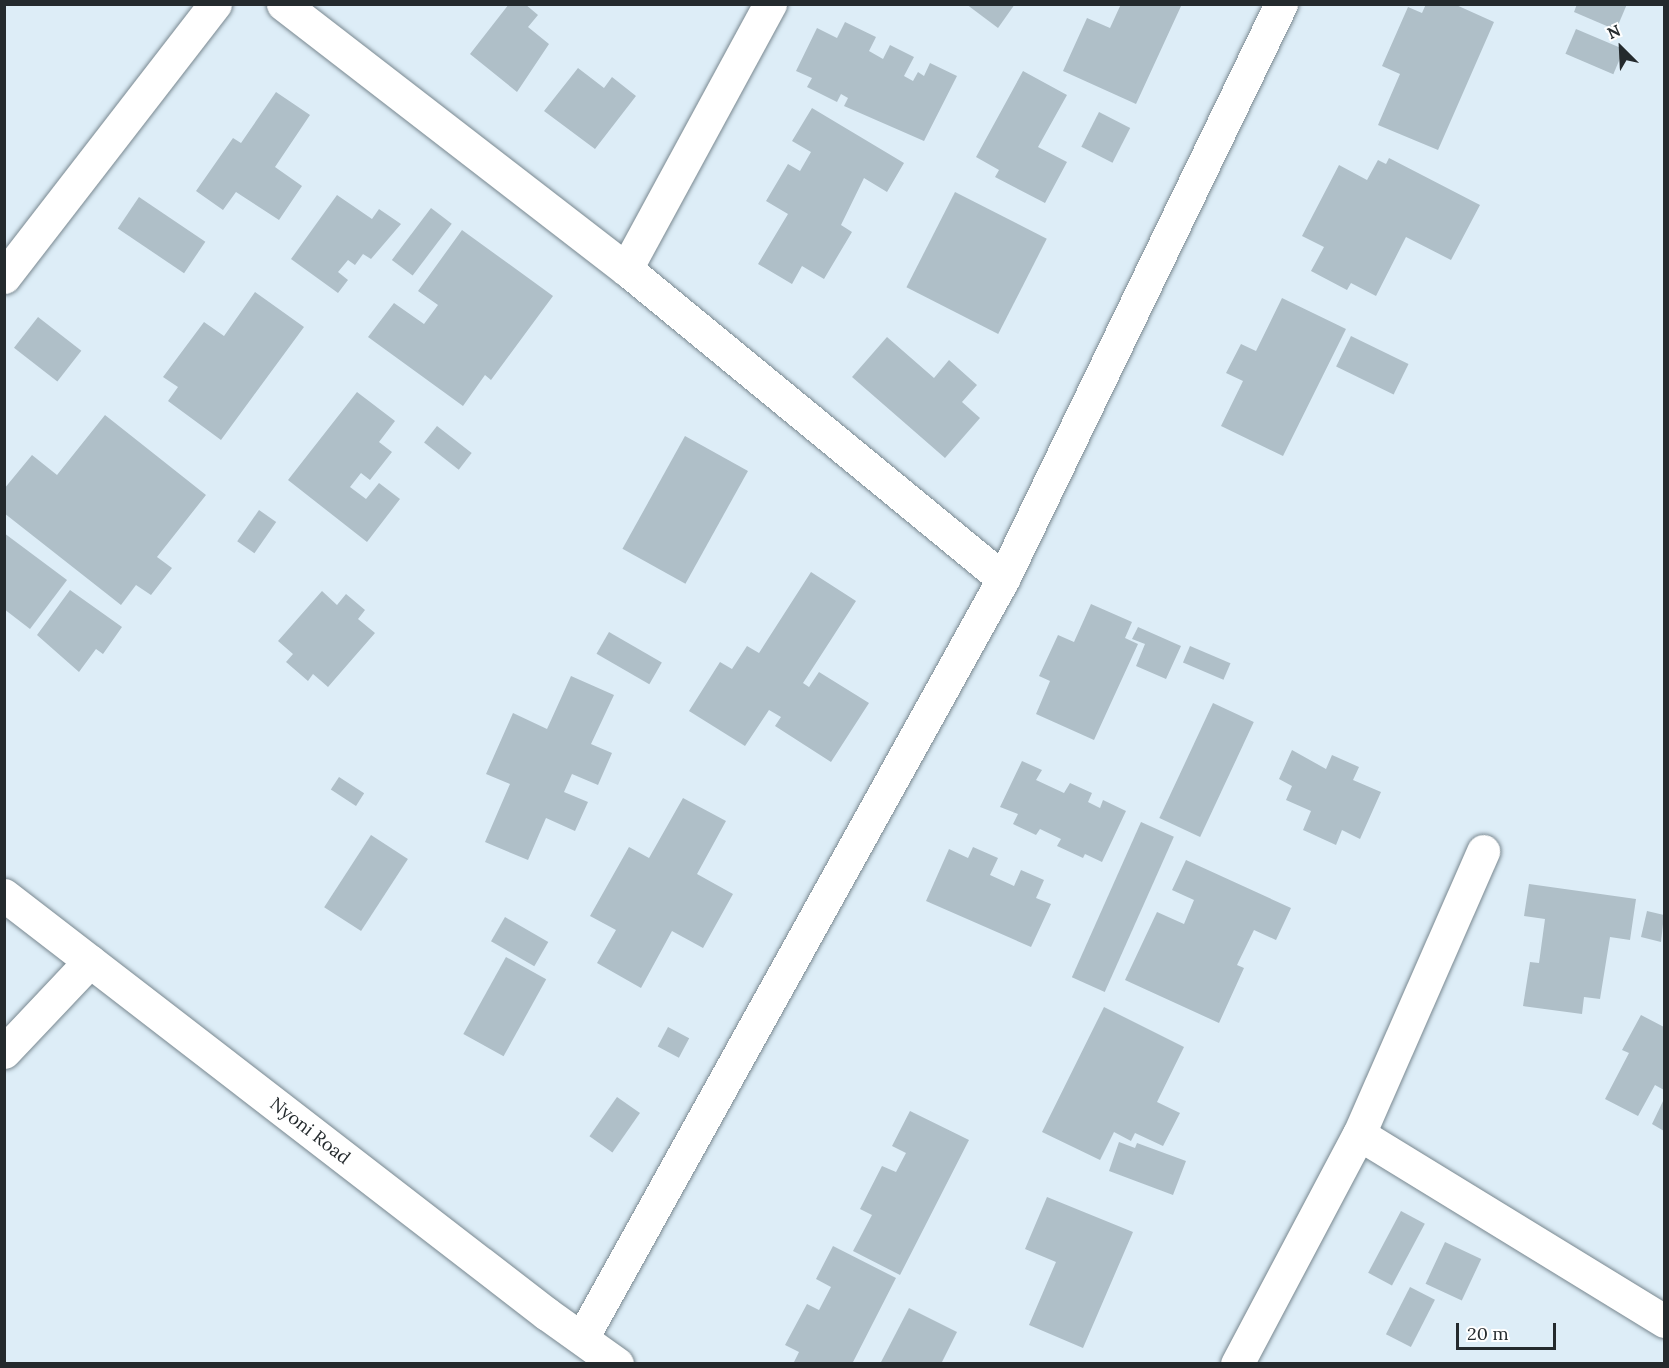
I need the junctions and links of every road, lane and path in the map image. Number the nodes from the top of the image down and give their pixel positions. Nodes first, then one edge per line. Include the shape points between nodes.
1 (215, 4) edge
2 (283, 4) edge
3 (770, 4) edge
4 (1281, 4) edge
5 (626, 269) junction
6 (4, 276) edge
7 (1003, 579) junction
8 (1483, 850) dead end
9 (4, 895) edge
10 (90, 961) junction
11 (4, 1052) edge
12 (1359, 1134) junction
13 (1665, 1321) edge
14 (582, 1338) junction
15 (617, 1364) edge
16 (1237, 1364) edge

1 - 6 street
2 - 5 street
3 - 5 street
4 - 7 street
5 - 7 street
7 - 14 street
8 - 12 street
9 - 10 street, Nyoni Road
10 - 11 street
10 - 14 street, Nyoni Road
12 - 13 street
12 - 16 street
14 - 15 street, Nyoni Road

